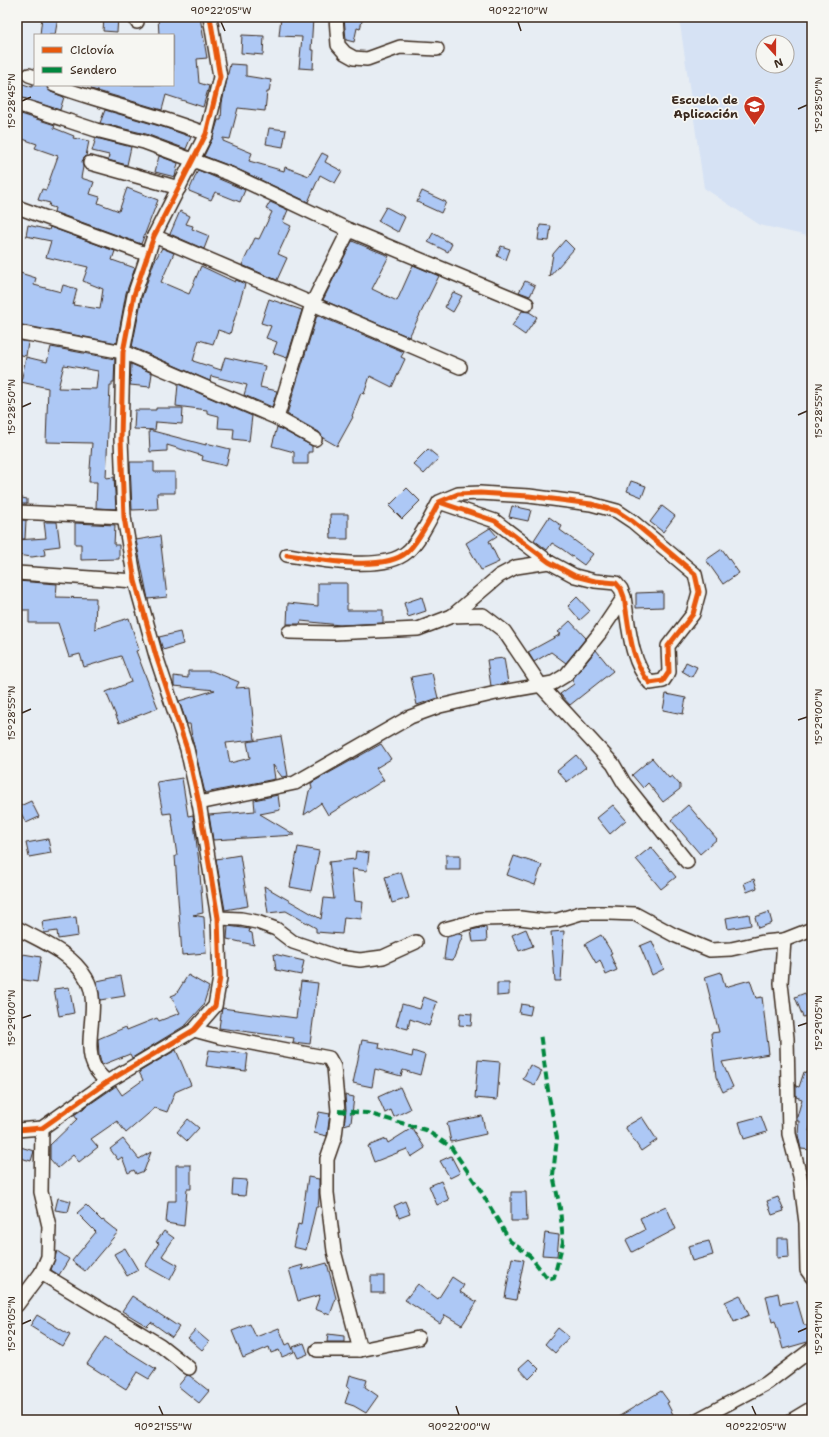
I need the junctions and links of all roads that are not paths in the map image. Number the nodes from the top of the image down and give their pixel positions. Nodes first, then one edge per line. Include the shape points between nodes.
1 (210, 17) edge
2 (336, 17) edge
3 (437, 49) dead end
4 (57, 86) edge
5 (17, 104) edge
6 (206, 134) junction
7 (193, 160) junction
8 (90, 163) dead end
9 (179, 188) junction
10 (17, 207) edge
11 (349, 230) junction
12 (154, 236) junction
13 (146, 254) junction
14 (312, 304) junction
15 (527, 304) dead end
16 (17, 332) edge
17 (123, 352) junction
18 (460, 367) dead end
19 (277, 418) junction
20 (315, 439) dead end
21 (438, 502) junction
22 (17, 512) edge
23 (124, 517) junction
24 (287, 555) dead end
25 (549, 562) junction
26 (17, 573) edge
27 (135, 581) junction
28 (624, 597) junction
29 (452, 616) junction
30 (289, 632) dead end
31 (541, 686) junction
32 (199, 803) junction
33 (687, 862) dead end
34 (218, 918) junction
35 (17, 928) edge
36 (445, 929) dead end
37 (812, 929) edge
38 (784, 940) junction
39 (416, 942) dead end
40 (194, 1030) junction
41 (107, 1082) junction
42 (42, 1128) junction
43 (17, 1130) edge
44 (41, 1273) junction
45 (812, 1278) edge
46 (17, 1305) edge
47 (418, 1338) dead end
48 (812, 1349) edge
49 (317, 1350) dead end
50 (360, 1350) junction
51 (189, 1368) dead end
52 (812, 1408) edge
53 (698, 1420) edge
54 (792, 1420) edge

1 - 6 street via 220,77
2 - 3 street via 338,45 354,58 367,59 400,47
4 - 6 street
5 - 7 street via 96,130 144,142
6 - 7 street
7 - 9 street
7 - 11 street via 230,174
8 - 9 street
9 - 12 street
10 - 13 street
11 - 14 street
11 - 15 street
12 - 13 street
12 - 14 street
13 - 17 street via 134,295
14 - 18 street
14 - 19 street
16 - 17 street
17 - 19 street
17 - 23 street via 121,439
19 - 20 street
21 - 24 street via 429,522 407,552 384,563 334,562
21 - 25 street via 495,521
21 - 28 street via 458,494 529,496 592,504 617,511 632,521 695,574 699,592 693,614 668,646 669,672 663,681 650,683 642,674 634,653
22 - 23 street
23 - 27 street
25 - 28 street via 575,576 616,583
25 - 29 street via 516,567 499,576
26 - 27 street
27 - 32 street via 156,656 187,749
28 - 31 street via 599,634 566,675 553,683
29 - 30 street via 418,629 333,633
29 - 31 street via 483,615 504,631
31 - 32 street via 496,692 410,716 295,783
31 - 33 street via 613,764 624,783
32 - 34 street
34 - 39 street via 258,922 276,929 293,942 338,957 360,960 383,957
34 - 40 street via 220,978 215,1006
35 - 41 street via 72,961 87,978 93,999 93,1065
36 - 38 street via 482,919 520,918 544,921 558,920 580,913 609,913 635,914 674,935 710,950 731,950
37 - 38 street
38 - 45 street via 781,982 787,1038 789,1134 800,1176 806,1223 807,1270
40 - 41 street
40 - 50 street via 329,1058 334,1067 338,1111 335,1136 327,1159 327,1193 334,1251
41 - 42 street
42 - 43 street
42 - 44 street via 41,1192 49,1226 48,1257
44 - 46 street
44 - 51 street via 160,1345
47 - 50 street
48 - 53 street via 767,1383
49 - 50 street
52 - 54 street

